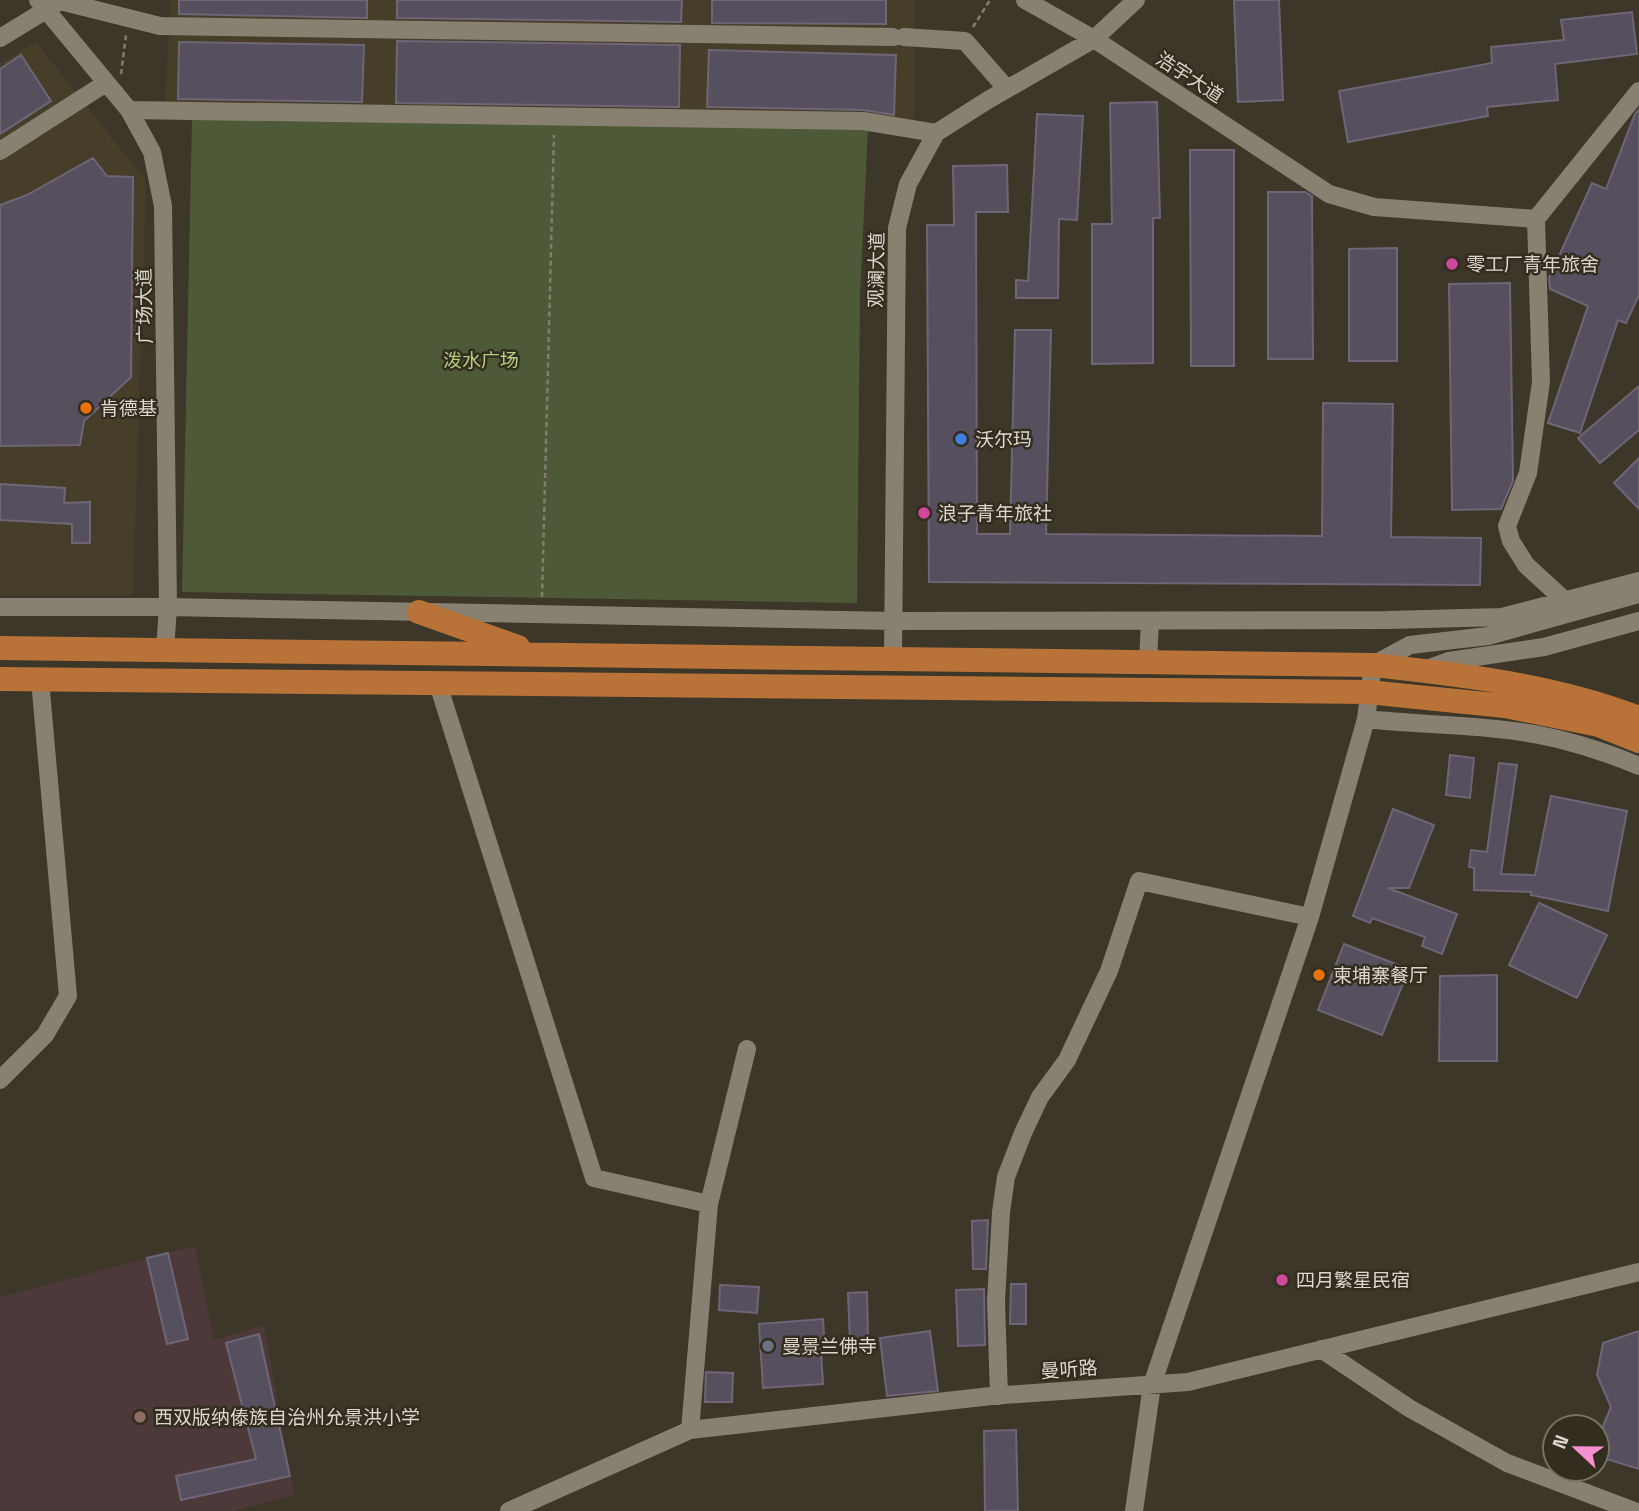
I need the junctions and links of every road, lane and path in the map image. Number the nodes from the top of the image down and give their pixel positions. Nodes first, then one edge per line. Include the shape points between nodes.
1 (990, 0) edge
2 (1025, 0) edge
3 (1136, 0) edge
4 (51, 3) edge
5 (128, 18) junction
6 (0, 38) edge
7 (1094, 39) junction
8 (965, 41) junction
9 (1007, 89) junction
10 (1639, 91) edge
11 (118, 97) junction
12 (554, 115) junction
13 (936, 134) junction
14 (0, 151) edge
15 (1536, 219) junction
16 (1639, 581) edge
17 (1639, 594) edge
18 (1563, 599) junction
19 (0, 607) edge
20 (168, 607) junction
21 (419, 612) junction
22 (542, 614) junction
23 (894, 621) junction
24 (1150, 621) junction
25 (1639, 621) edge
26 (0, 648) edge
27 (166, 650) junction
28 (539, 654) junction
29 (892, 658) junction
30 (1148, 662) junction
31 (1373, 665) junction
32 (1423, 671) junction
33 (0, 679) edge
34 (40, 680) junction
35 (165, 681) junction
36 (438, 684) junction
37 (1368, 692) junction
38 (1639, 718) edge
39 (1366, 719) junction
40 (1639, 741) edge
41 (1639, 766) edge
42 (1310, 917) junction
43 (747, 1049) dead end
44 (0, 1080) edge
45 (709, 1204) junction
46 (1639, 1272) edge
47 (1321, 1349) junction
48 (1152, 1385) junction
49 (999, 1395) junction
50 (690, 1430) junction
51 (509, 1511) edge
52 (1134, 1511) edge
53 (1634, 1511) edge

1 - 8 path
2 - 7 street, 浩宇大道
3 - 7 street, 观澜大道
4 - 5 street
4 - 6 street
4 - 11 street, 广场大道
5 - 8 street via 160,26
5 - 11 path
7 - 9 street, 观澜大道
7 - 15 street, 浩宇大道 via 1329,194 1374,207
8 - 9 street
9 - 13 street, 观澜大道
10 - 15 street
11 - 12 street
11 - 14 street
11 - 20 street, 广场大道 via 152,152 163,206
12 - 13 street via 863,121
12 - 22 path
13 - 23 street, 观澜大道 via 908,184 897,228
15 - 18 street via 1542,382 1528,473 1507,526 1526,565
16 - 18 street
17 - 31 street via 1488,636 1410,645
18 - 24 street via 1502,617
19 - 20 street
20 - 21 street
20 - 27 street, 广场大道
21 - 22 street
21 - 28 highway
22 - 23 street
23 - 24 street
23 - 29 street, 观澜大道
24 - 30 street
25 - 32 street via 1545,647 1450,661
26 - 27 highway
27 - 28 highway
27 - 35 highway
28 - 29 highway
29 - 30 highway
30 - 31 highway
31 - 32 highway
31 - 37 street
32 - 38 highway via 1546,691
33 - 34 highway
34 - 35 highway
34 - 44 street via 68,996 44,1035
35 - 36 highway
36 - 37 highway
36 - 45 street via 594,1178
37 - 39 street
37 - 40 highway via 1505,706 1599,725
39 - 41 street via 1556,738
39 - 42 street
42 - 48 street
42 - 49 street via 1139,881 1109,971 1067,1060 1023,1133 1006,1177 996,1301
43 - 45 street
45 - 50 street
46 - 47 street, 曼听路
47 - 48 street, 曼听路 via 1188,1382
47 - 53 street via 1409,1408 1507,1463
48 - 49 street, 曼听路
48 - 52 street
49 - 50 street, 曼听路
50 - 51 street, 曼听路

